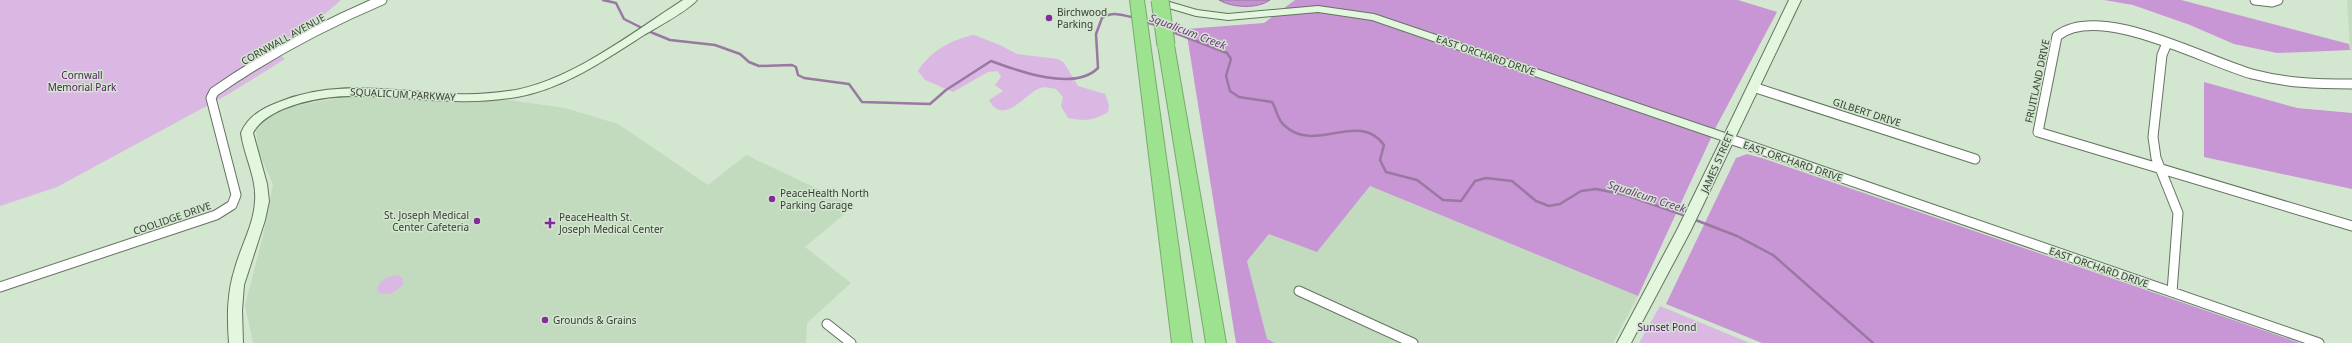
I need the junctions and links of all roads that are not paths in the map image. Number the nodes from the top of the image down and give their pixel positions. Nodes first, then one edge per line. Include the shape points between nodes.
1 (382, 0) edge
2 (692, 0) edge
3 (1136, 0) edge
4 (1795, 0) edge
5 (2254, 0) edge
6 (2278, 0) edge
7 (1163, 2) edge
8 (2167, 44) junction
9 (2352, 84) edge
10 (1753, 86) junction
11 (218, 89) joint
12 (1727, 138) junction
13 (1975, 159) dead end
14 (2162, 171) junction
15 (2352, 226) edge
16 (0, 287) edge
17 (1299, 291) dead end
18 (2172, 292) junction
19 (826, 324) dead end
20 (236, 343) edge
21 (851, 343) edge
22 (1182, 343) edge
23 (1216, 343) edge
24 (1413, 343) edge
25 (1624, 343) edge
26 (2319, 343) edge

1 - 11 street, CORNWALL AVENUE via 285,48
2 - 20 street, SQUALICUM PARKWAY via 570,74 519,93 469,98 374,90 334,92 292,101 257,119 247,133 260,178 262,201 236,293 233,313
3 - 22 highway
4 - 10 street, JAMES STREET
5 - 6 street
7 - 12 street, EAST ORCHARD DRIVE via 1196,13 1228,17 1318,10 1374,17
7 - 23 highway, bridge via 1166,45
8 - 9 street, FRUITLAND DRIVE via 2252,74 2305,84
8 - 14 street via 2162,55 2152,137 2156,158
8 - 14 street, FRUITLAND DRIVE via 2144,34 2101,25 2063,30 2057,36 2038,132
10 - 12 street, JAMES STREET
10 - 13 street, GILBERT DRIVE
11 - 16 street, COOLIDGE DRIVE via 211,98 236,195 231,206 216,215
12 - 18 street, EAST ORCHARD DRIVE
12 - 25 street, JAMES STREET via 1684,230
14 - 15 street, FRUITLAND DRIVE via 2235,189
14 - 18 street via 2178,213
17 - 24 street
18 - 26 street, EAST ORCHARD DRIVE
19 - 21 street

